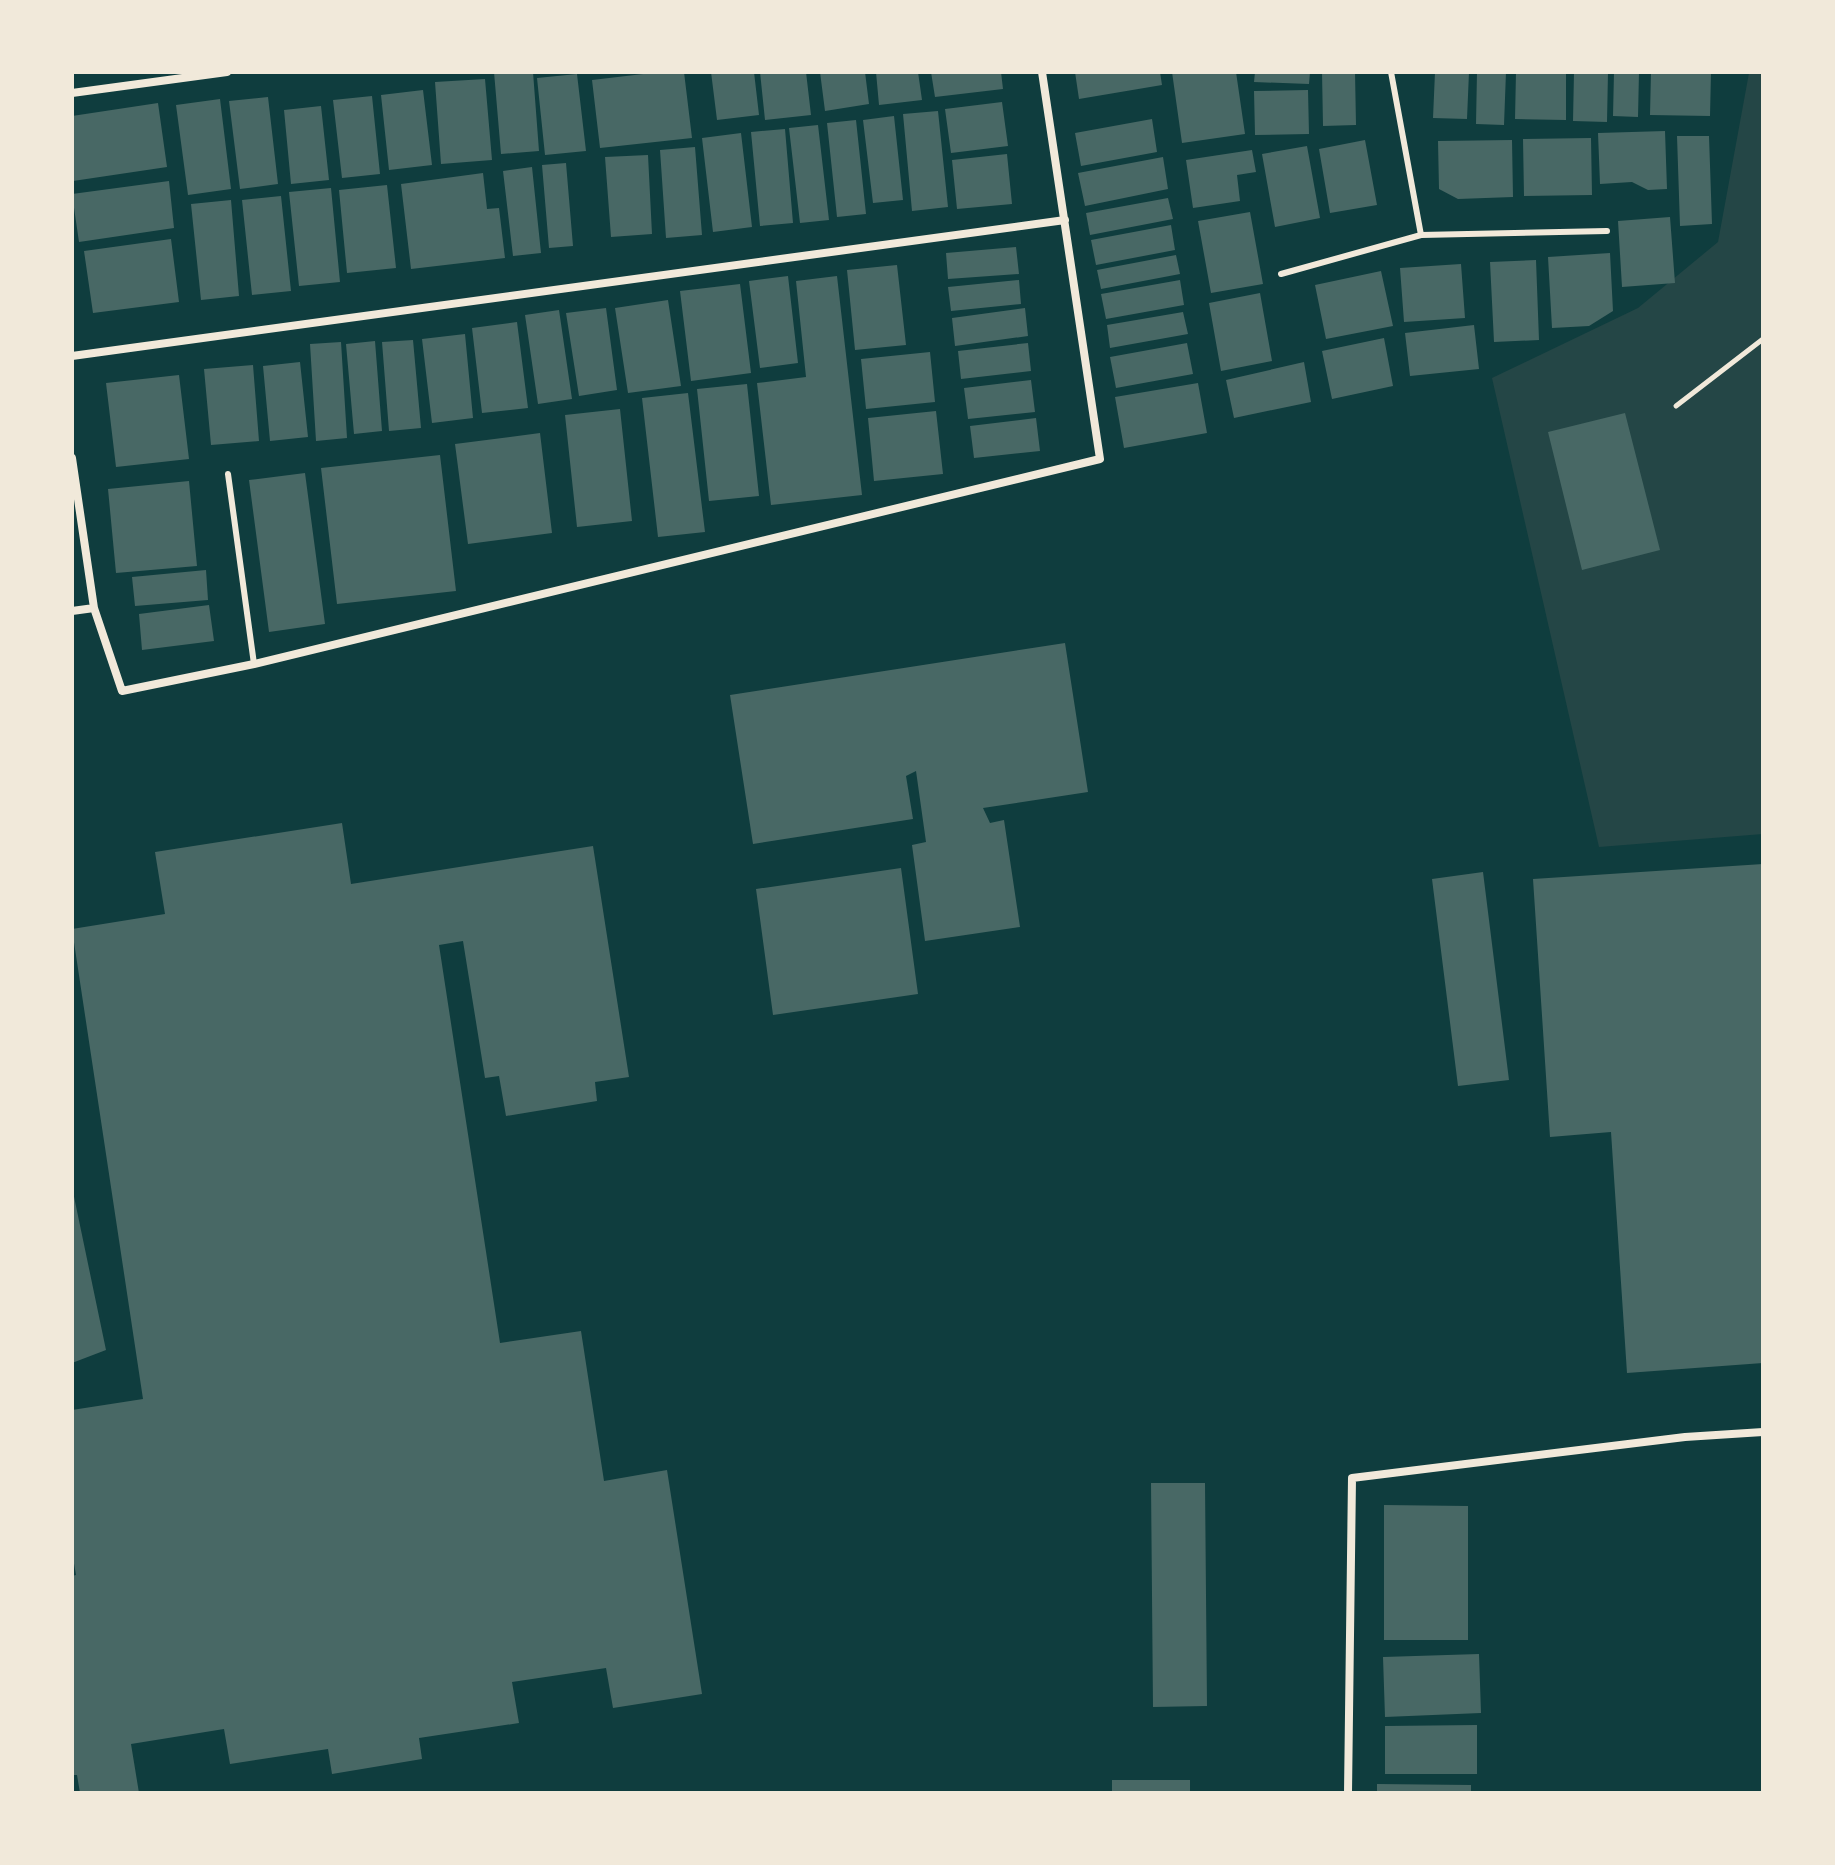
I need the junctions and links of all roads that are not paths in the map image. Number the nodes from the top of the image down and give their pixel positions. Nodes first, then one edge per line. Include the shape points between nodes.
1 (227, 72) edge
2 (1042, 72) edge
3 (1391, 72) edge
4 (72, 93) edge
5 (1065, 220) junction
6 (1607, 231) dead end
7 (1421, 235) junction
8 (1281, 274) dead end
9 (72, 356) edge
10 (72, 458) edge
11 (228, 474) dead end
12 (94, 608) junction
13 (72, 611) edge
14 (254, 664) junction
15 (1763, 1432) edge
16 (1348, 1793) edge

1 - 4 street
2 - 5 street
3 - 7 lane
5 - 9 street
5 - 14 street via 1100,459
6 - 7 lane
7 - 8 lane
10 - 12 street
11 - 14 lane
12 - 13 street
12 - 14 street via 122,691
15 - 16 street via 1352,1478

